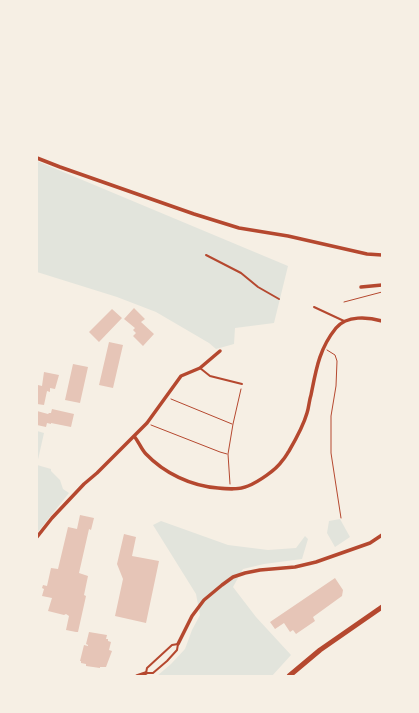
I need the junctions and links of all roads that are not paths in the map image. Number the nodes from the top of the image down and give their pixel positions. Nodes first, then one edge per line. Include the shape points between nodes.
1 (37, 158) edge
2 (206, 255) dead end
3 (382, 255) edge
4 (382, 285) edge
5 (361, 287) dead end
6 (279, 299) dead end
7 (314, 307) dead end
8 (382, 321) edge
9 (344, 322) junction
10 (220, 351) dead end
11 (200, 368) junction
12 (242, 384) road end
13 (134, 436) junction
14 (382, 535) edge
15 (37, 537) edge
16 (382, 607) edge
17 (178, 644) junction
18 (146, 673) junction
19 (137, 676) edge
20 (289, 676) edge

1 - 3 street via 239,228
2 - 6 lane via 241,273
4 - 5 street
7 - 9 lane
8 - 9 street via 355,318
9 - 13 street via 336,328 319,358 309,406 300,433 282,462 264,477 247,486 230,489 208,488 171,474 156,464
10 - 11 street
11 - 12 lane via 210,376
11 - 13 street via 181,376 147,423
13 - 15 street via 52,518
14 - 17 street via 370,543 316,562 260,570 233,577 204,600 192,616
16 - 20 main road via 320,650
17 - 18 lane via 172,645 147,668
17 - 18 lane via 177,650 167,661 153,673
18 - 19 street

